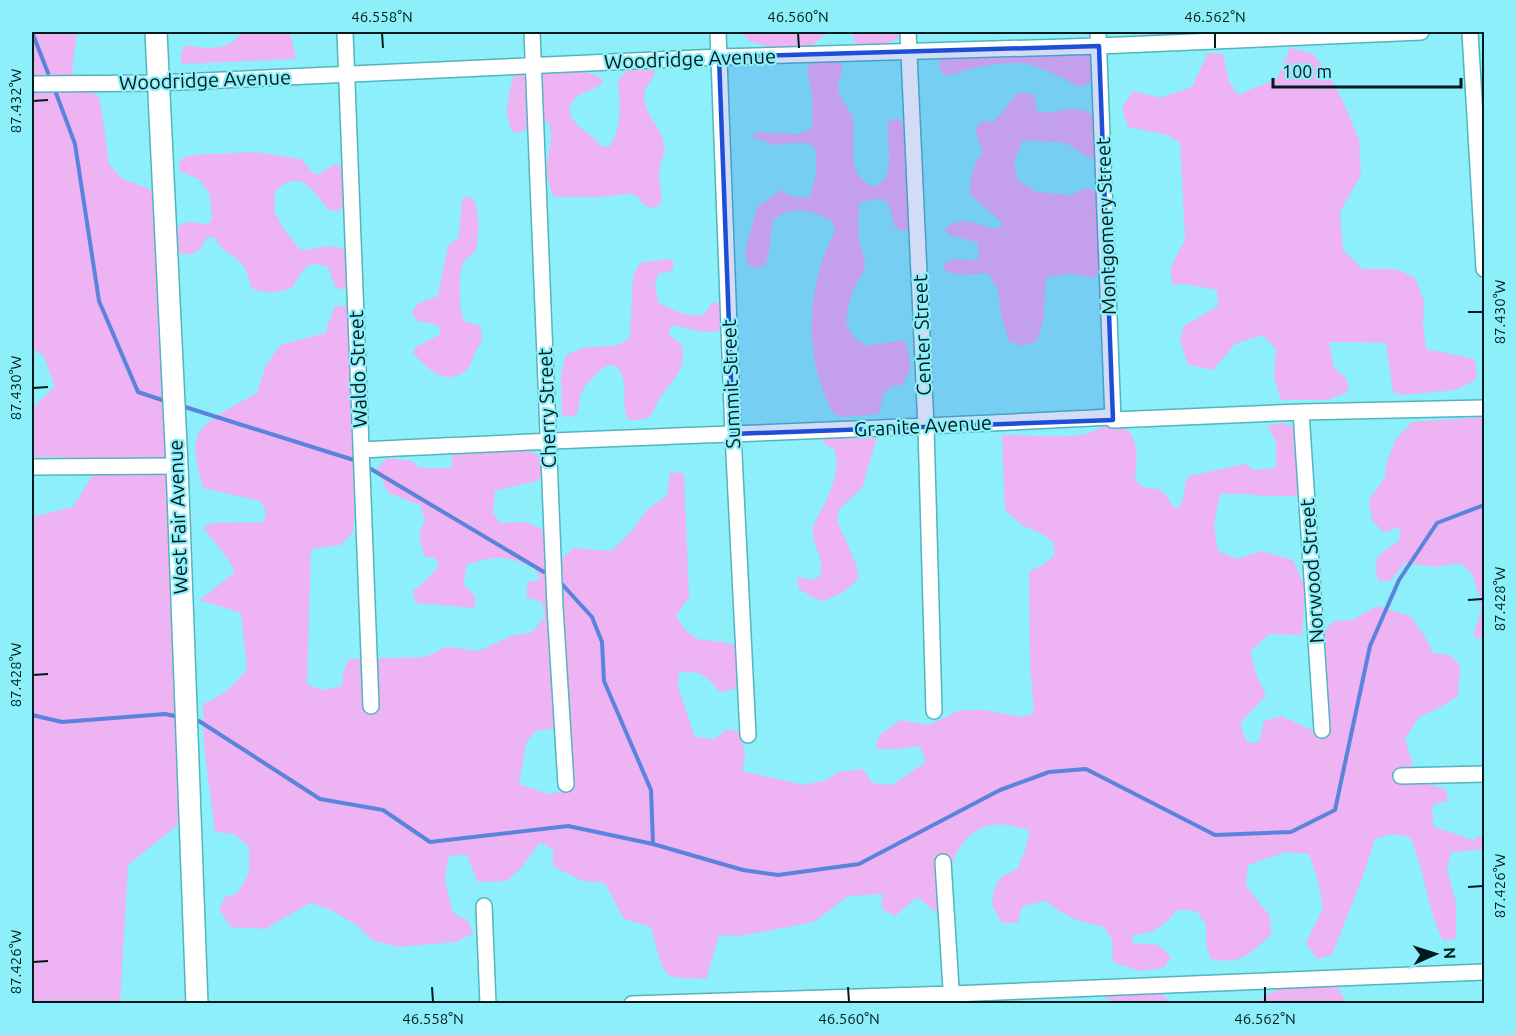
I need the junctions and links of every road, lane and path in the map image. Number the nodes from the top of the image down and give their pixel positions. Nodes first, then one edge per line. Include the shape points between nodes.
1 (156, 32) edge
2 (345, 32) edge
3 (532, 32) edge
4 (718, 32) edge
5 (908, 32) edge
6 (1421, 32) edge
7 (1470, 32) edge
8 (1287, 34) edge
9 (1099, 39) edge
10 (909, 51) junction
11 (719, 57) junction
12 (533, 66) junction
13 (346, 75) junction
14 (157, 83) junction
15 (32, 84) edge
16 (1485, 269) edge
17 (1485, 408) edge
18 (1301, 412) junction
19 (1113, 420) junction
20 (926, 427) junction
21 (733, 434) junction
22 (548, 441) junction
23 (361, 450) junction
24 (177, 466) junction
25 (32, 467) edge
26 (371, 706) dead end
27 (934, 711) dead end
28 (1322, 730) dead end
29 (748, 735) dead end
30 (1485, 774) edge
31 (1401, 776) dead end
32 (566, 784) dead end
33 (944, 862) dead end
34 (484, 906) dead end
35 (1485, 972) edge
36 (952, 999) edge
37 (197, 1004) edge
38 (488, 1004) edge
39 (632, 1004) edge

1 - 14 street, West Fair Avenue
2 - 13 street, Waldo Street
3 - 12 street, Cherry Street
4 - 11 street, Summit Street
5 - 10 street, Center Street
6 - 8 street, Woodridge Avenue
7 - 16 street
8 - 9 street, Woodridge Avenue
9 - 10 street, Woodridge Avenue
9 - 19 street, Montgomery Street
10 - 11 street, Woodridge Avenue
10 - 20 street, Center Street
11 - 12 street, Woodridge Avenue
11 - 21 street, Summit Street
12 - 13 street, Woodridge Avenue
12 - 22 street, Cherry Street
13 - 14 street, Woodridge Avenue
13 - 23 street, Waldo Street
14 - 15 street, Woodridge Avenue
14 - 24 street, West Fair Avenue
17 - 18 street, Granite Avenue
18 - 19 street, Granite Avenue
18 - 28 street, Norwood Street
19 - 20 street, Granite Avenue via 1109,417
20 - 21 street, Granite Avenue
20 - 27 street, Center Street
21 - 22 street, Granite Avenue
21 - 29 street, Summit Street
22 - 23 street, Granite Avenue
22 - 32 street, Cherry Street
23 - 26 street, Waldo Street
24 - 25 street
24 - 37 street, West Fair Avenue
30 - 31 street
33 - 36 street
34 - 38 street
35 - 36 street
36 - 39 street

